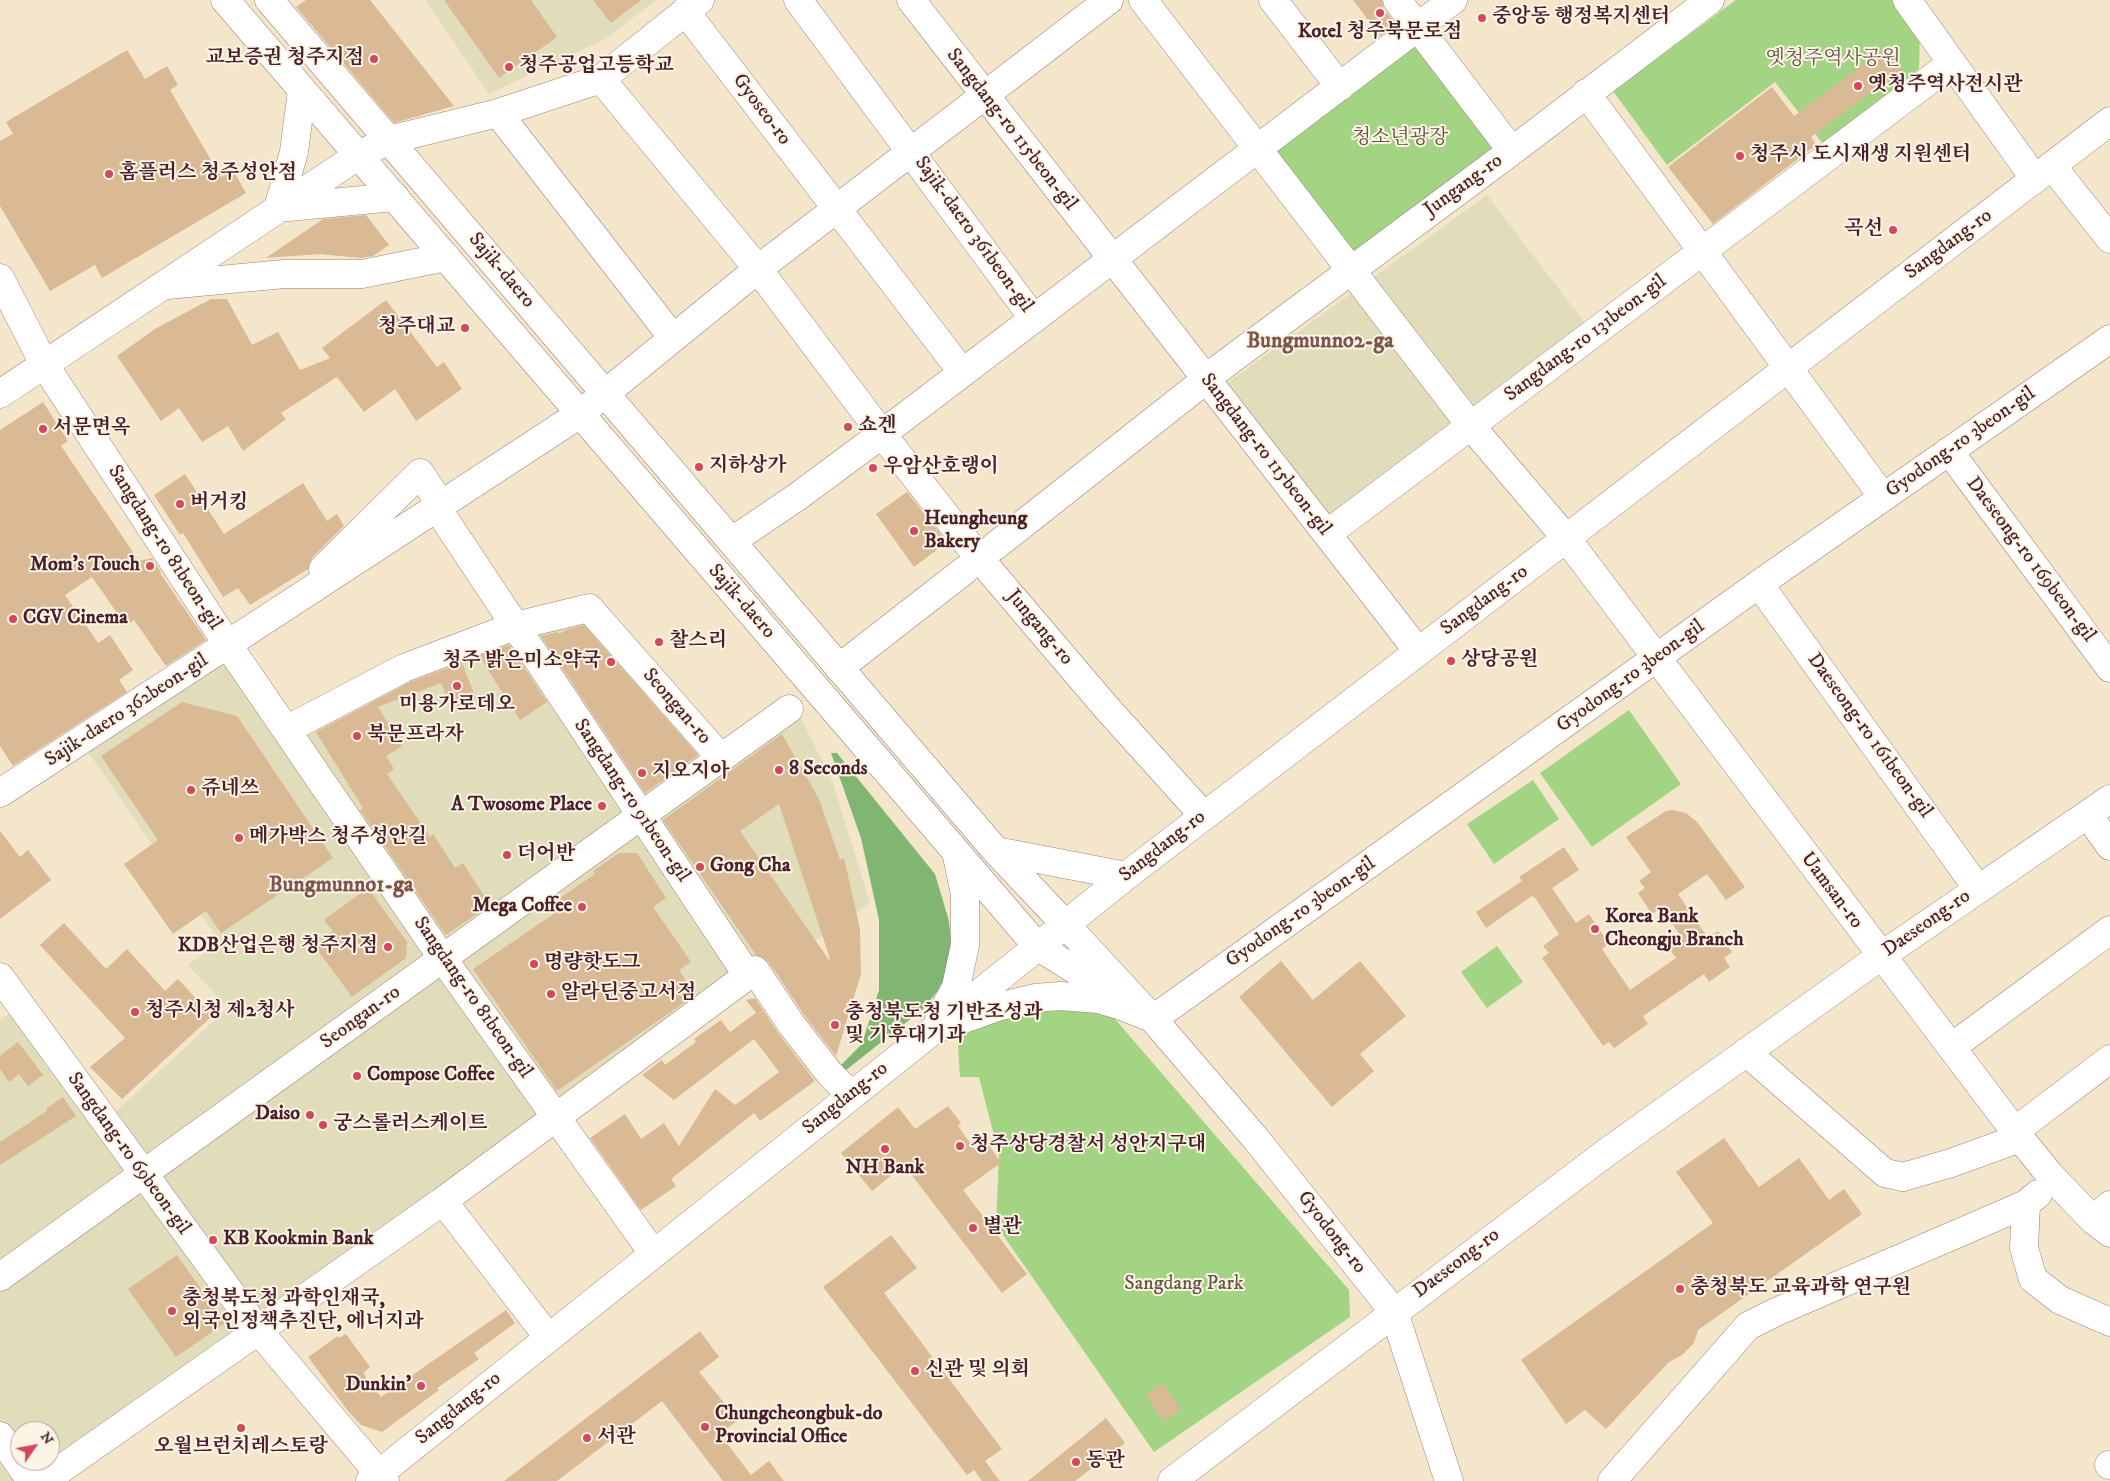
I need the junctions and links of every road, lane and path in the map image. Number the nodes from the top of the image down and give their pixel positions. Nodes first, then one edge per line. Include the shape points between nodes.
1 (226, 0) edge
2 (269, 0) edge
3 (798, 0) edge
4 (911, 0) edge
5 (1109, 0) edge
6 (1143, 0) edge
7 (1273, 0) edge
8 (1397, 0) edge
9 (1453, 0) edge
10 (1710, 0) edge
11 (1907, 0) edge
12 (692, 6) edge
13 (1418, 26) junction
14 (1952, 63) junction
15 (601, 78) junction
16 (1340, 87) junction
17 (302, 90) junction
18 (983, 94) junction
19 (1586, 94) junction
20 (498, 113) junction
21 (2110, 121) edge
22 (389, 140) junction
23 (911, 150) junction
24 (1258, 150) junction
25 (1512, 151) junction
26 (359, 156) junction
27 (2043, 173) junction
28 (395, 197) junction
29 (278, 208) junction
30 (836, 208) junction
31 (2110, 239) edge
32 (1702, 252) junction
33 (446, 257) junction
34 (1112, 259) junction
35 (758, 269) junction
36 (1349, 270) junction
37 (0, 278) edge
38 (163, 285) junction
39 (1034, 319) junction
40 (673, 338) junction
41 (2110, 339) edge
42 (44, 364) junction
43 (1788, 368) junction
44 (1217, 370) dead end
45 (963, 373) junction
46 (1194, 389) dead end
47 (605, 393) junction
48 (0, 394) edge
49 (580, 414) junction
50 (1471, 426) junction
51 (882, 434) junction
52 (1949, 451) junction
53 (1883, 497) junction
54 (439, 507) junction
55 (1327, 534) junction
56 (1566, 538) junction
57 (732, 541) junction
58 (980, 558) junction
59 (1759, 584) junction
60 (279, 612) junction
61 (515, 626) junction
62 (228, 645) junction
63 (1418, 652) junction
64 (1656, 660) junction
65 (839, 668) junction
66 (2110, 668) edge
67 (789, 709) dead end
68 (286, 730) junction
69 (721, 758) junction
70 (0, 793) edge
71 (2110, 799) edge
72 (2088, 815) junction
73 (641, 816) junction
74 (1204, 816) junction
75 (2110, 846) edge
76 (996, 851) junction
77 (956, 852) junction
78 (1126, 876) junction
79 (1978, 889) junction
80 (1065, 924) junction
81 (2110, 930) edge
82 (1038, 946) junction
83 (1881, 956) junction
84 (443, 959) junction
85 (748, 976) junction
86 (0, 977) edge
87 (1153, 1019) junction
88 (933, 1030) junction
89 (1952, 1047) junction
90 (1746, 1052) junction
91 (2110, 1059) edge
92 (851, 1095) junction
93 (558, 1117) junction
94 (2018, 1134) junction
95 (143, 1176) junction
96 (2054, 1180) junction
97 (2026, 1204) junction
98 (433, 1207) junction
99 (2104, 1219) edge
100 (653, 1253) junction
101 (0, 1277) edge
102 (1394, 1312) junction
103 (2110, 1322) edge
104 (257, 1330) junction
105 (548, 1337) junction
106 (0, 1436) edge
107 (1189, 1476) edge
108 (378, 1479) edge
109 (31, 1481) edge
110 (44, 1481) edge
111 (1449, 1481) edge
112 (1612, 1481) edge

1 - 17 street, Sajik-daero
2 - 22 street, Sajik-daero
3 - 23 street, Sajik-daero 361beon-gil
4 - 18 street, Sangdang-ro 115beon-gil
5 - 18 street, Sajik-daero 361beon-gil
6 - 24 street, Uamsan-ro
7 - 16 street
8 - 13 street
9 - 13 street
10 - 19 street, Jungang-ro
11 - 14 street
12 - 15 street, Gyoseo-ro
12 - 30 street, Gyoseo-ro
13 - 16 street
13 - 25 street
14 - 27 street
14 - 32 street, Sangdang-ro 131beon-gil
15 - 20 street, Gyoseo-ro
15 - 35 street
16 - 24 street
17 - 26 street, Sajik-daero
17 - 29 street via 294,152
18 - 23 street, Sajik-daero 361beon-gil
18 - 34 street, Sangdang-ro 115beon-gil
19 - 25 street, Jungang-ro
19 - 32 street
20 - 22 street, Gyoseo-ro
20 - 40 street
21 - 27 street, Sangdang-ro
22 - 26 street, Gyoseo-ro
22 - 47 street, Sajik-daero
23 - 30 street, Sajik-daero 361beon-gil
23 - 39 street, Sajik-daero 361beon-gil
24 - 34 street
24 - 36 street, Uamsan-ro
25 - 36 street, Jungang-ro
26 - 28 street, Sajik-daero
26 - 29 street, Gyoseo-ro
27 - 31 street
27 - 43 street, Sangdang-ro
28 - 29 street
28 - 33 street, Sajik-daero
29 - 38 street, Gyoseo-ro
30 - 35 street, Sajik-daero 361beon-gil
30 - 45 street
32 - 43 street
32 - 50 street, Sangdang-ro 131beon-gil
33 - 38 street, Sajik-daero via 362,274 284,274
33 - 49 street, Sajik-daero
34 - 39 street
34 - 55 street, Sangdang-ro 115beon-gil
35 - 40 street, Sajik-daero 361beon-gil
35 - 51 street
36 - 44 street, Jungang-ro
36 - 50 street, Uamsan-ro
37 - 42 street, Sangdang-ro 81beon-gil
38 - 42 street, Gyoseo-ro
39 - 45 street
40 - 47 street, Sajik-daero 361beon-gil
41 - 52 street, Gyodong-ro 3beon-gil
42 - 48 street, Gyoseo-ro
42 - 62 street, Sangdang-ro 81beon-gil
43 - 53 street
43 - 56 street, Sangdang-ro
45 - 51 street
46 - 58 street
47 - 49 street, Sajik-daero 361beon-gil
47 - 57 street, Sajik-daero
49 - 54 street, Sajik-daero 362beon-gil
49 - 77 street, Sajik-daero
50 - 55 street, Sangdang-ro 131beon-gil
50 - 56 street, Uamsan-ro
51 - 57 street, Sajik-daero
51 - 58 street, Jungang-ro
52 - 53 street, Gyodong-ro 3beon-gil
52 - 66 street, Daeseong-ro 169beon-gil
53 - 59 street, Gyodong-ro 3beon-gil
54 - 60 street, Sajik-daero 362beon-gil
54 - 60 street, Sajik-daero 362beon-gil via 420,473
54 - 61 street, Sangdang-ro 91beon-gil
55 - 63 street, Sangdang-ro 115beon-gil
56 - 63 street, Sangdang-ro
56 - 64 street, Uamsan-ro
57 - 65 street, Sajik-daero
58 - 65 street
58 - 74 street, Jungang-ro via 1105,706
59 - 64 street, Gyodong-ro 3beon-gil
59 - 79 street, Daeseong-ro 161beon-gil
60 - 62 street, Sajik-daero 362beon-gil
61 - 68 street via 404,668
61 - 69 street, Seongan-ro via 589,608
61 - 73 street, Sangdang-ro 91beon-gil
62 - 68 street, Sangdang-ro 81beon-gil
62 - 70 street, Sajik-daero 362beon-gil
63 - 74 street, Sangdang-ro
64 - 83 street, Uamsan-ro
64 - 87 street, Gyodong-ro 3beon-gil
65 - 76 street, Sajik-daero
67 - 69 street, Seongan-ro
68 - 84 street, Sangdang-ro 81beon-gil
69 - 73 street, Seongan-ro
71 - 72 street, Daeseong-ro
72 - 75 street
72 - 79 street, Daeseong-ro
73 - 84 street, Seongan-ro
73 - 85 street, Sangdang-ro 91beon-gil
74 - 78 street, Sangdang-ro
76 - 78 street
76 - 80 street, Sajik-daero
77 - 82 street, Sajik-daero
77 - 88 street via 966,894 965,946 956,987
78 - 80 street, Sangdang-ro
79 - 83 street, Daeseong-ro
80 - 82 street, Sangdang-ro
80 - 87 street, Gyodong-ro
81 - 89 street
82 - 87 street, Gyodong-ro
82 - 88 street, Sangdang-ro
83 - 89 street, Uamsan-ro
83 - 90 street, Daeseong-ro
84 - 93 street, Sangdang-ro 81beon-gil
84 - 95 street, Seongan-ro
85 - 92 street via 755,970 802,1038
85 - 93 street
86 - 95 street, Sangdang-ro 69beon-gil
87 - 88 street via 1099,1000 1060,996 997,1007
87 - 102 street, Gyodong-ro via 1256,1139
88 - 92 street, Sangdang-ro
89 - 94 street, Uamsan-ro
90 - 94 street via 1885,1173 1903,1177 1951,1163
90 - 102 street, Daeseong-ro
91 - 94 street
92 - 100 street, Sangdang-ro
93 - 98 street
93 - 100 street, Sangdang-ro 81beon-gil
94 - 96 street, Uamsan-ro
95 - 101 street, Seongan-ro
95 - 104 street, Sangdang-ro 69beon-gil
96 - 97 street
96 - 99 street, Uamsan-ro
97 - 103 street via 2024,1248 2033,1279 2060,1300
97 - 112 street via 1748,1326
98 - 104 street
98 - 105 street
100 - 105 street, Sangdang-ro
102 - 107 street, Daeseong-ro
102 - 111 street, Gyodong-ro
104 - 108 street, Sangdang-ro 69beon-gil
104 - 110 street
105 - 108 street, Sangdang-ro
106 - 109 street

